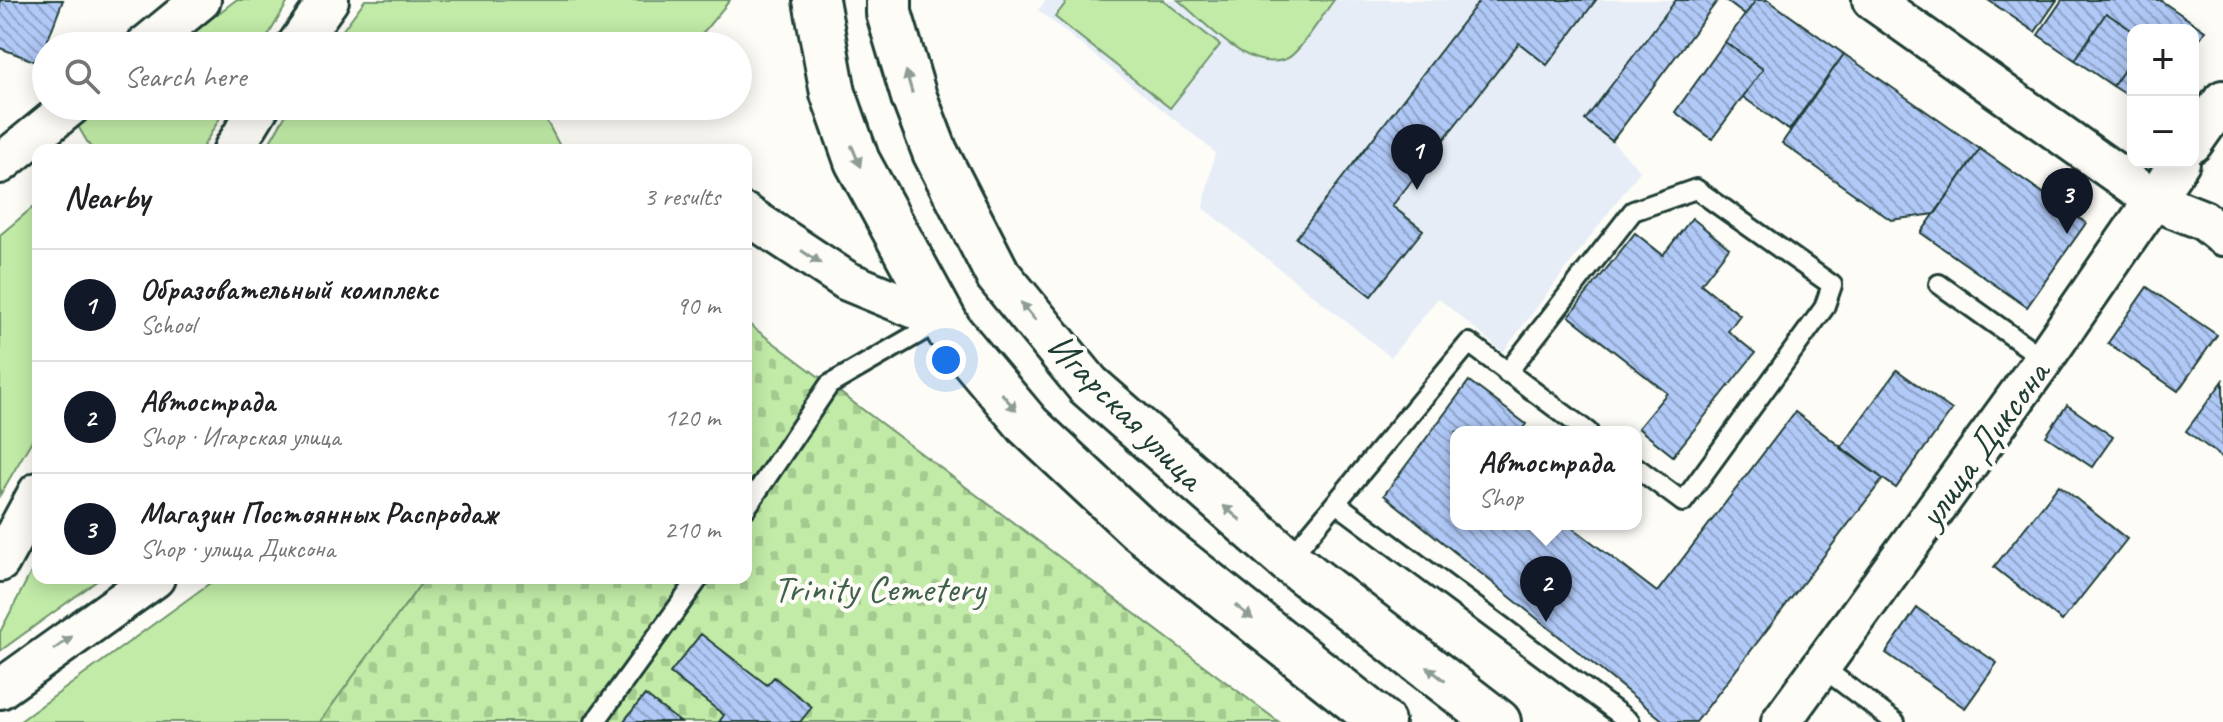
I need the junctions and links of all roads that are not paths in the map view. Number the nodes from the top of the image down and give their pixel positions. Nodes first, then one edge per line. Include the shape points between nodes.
1 (201, 0) edge
2 (329, 0) edge
3 (816, 0) edge
4 (889, 0) edge
5 (1872, 0) edge
6 (162, 32) edge
7 (306, 32) edge
8 (2223, 100) edge
9 (54, 120) edge
10 (251, 120) edge
11 (2199, 134) edge
12 (237, 144) edge
13 (0, 164) edge
14 (2176, 168) edge
15 (2155, 201) junction
16 (752, 218) edge
17 (2223, 236) edge
18 (1939, 284) dead end
19 (942, 320) junction
20 (2044, 359) junction
21 (1507, 373) junction
22 (1580, 426) edge
23 (1642, 471) edge
24 (752, 499) edge
25 (32, 503) edge
26 (1336, 503) junction
27 (1288, 560) junction
28 (0, 562) edge
29 (147, 584) edge
30 (695, 584) edge
31 (1823, 668) junction
32 (0, 689) edge
33 (595, 722) edge
34 (1382, 722) edge
35 (1498, 722) edge
36 (1630, 722) edge
37 (1781, 722) edge
38 (1895, 722) edge

1 - 6 street
2 - 7 street
3 -> 19 main road, Игарская улица via 833,93 857,161
27 -> 4 main road, Игарская улица via 1088,385 998,275 935,152 914,97
5 - 15 street
8 - 11 street
9 - 13 street
10 - 12 street
14 - 15 street, улица Диксона
15 - 17 street via 2203,220
15 - 20 street, улица Диксона
16 -> 19 street via 847,281
18 - 20 lane
19 - 24 lane via 829,385
19 -> 34 main road, Игарская улица via 1028,425 1126,517
20 - 31 street, улица Диксона
21 - 22 lane
21 - 23 lane via 1633,211 1696,189 1832,285 1824,308 1683,502
21 - 26 lane via 1469,343
25 - 28 street
26 - 27 lane
26 - 36 lane
35 -> 27 main road, Игарская улица
32 -> 29 street
30 - 33 lane
31 - 37 street, улица Диксона
31 - 38 lane

